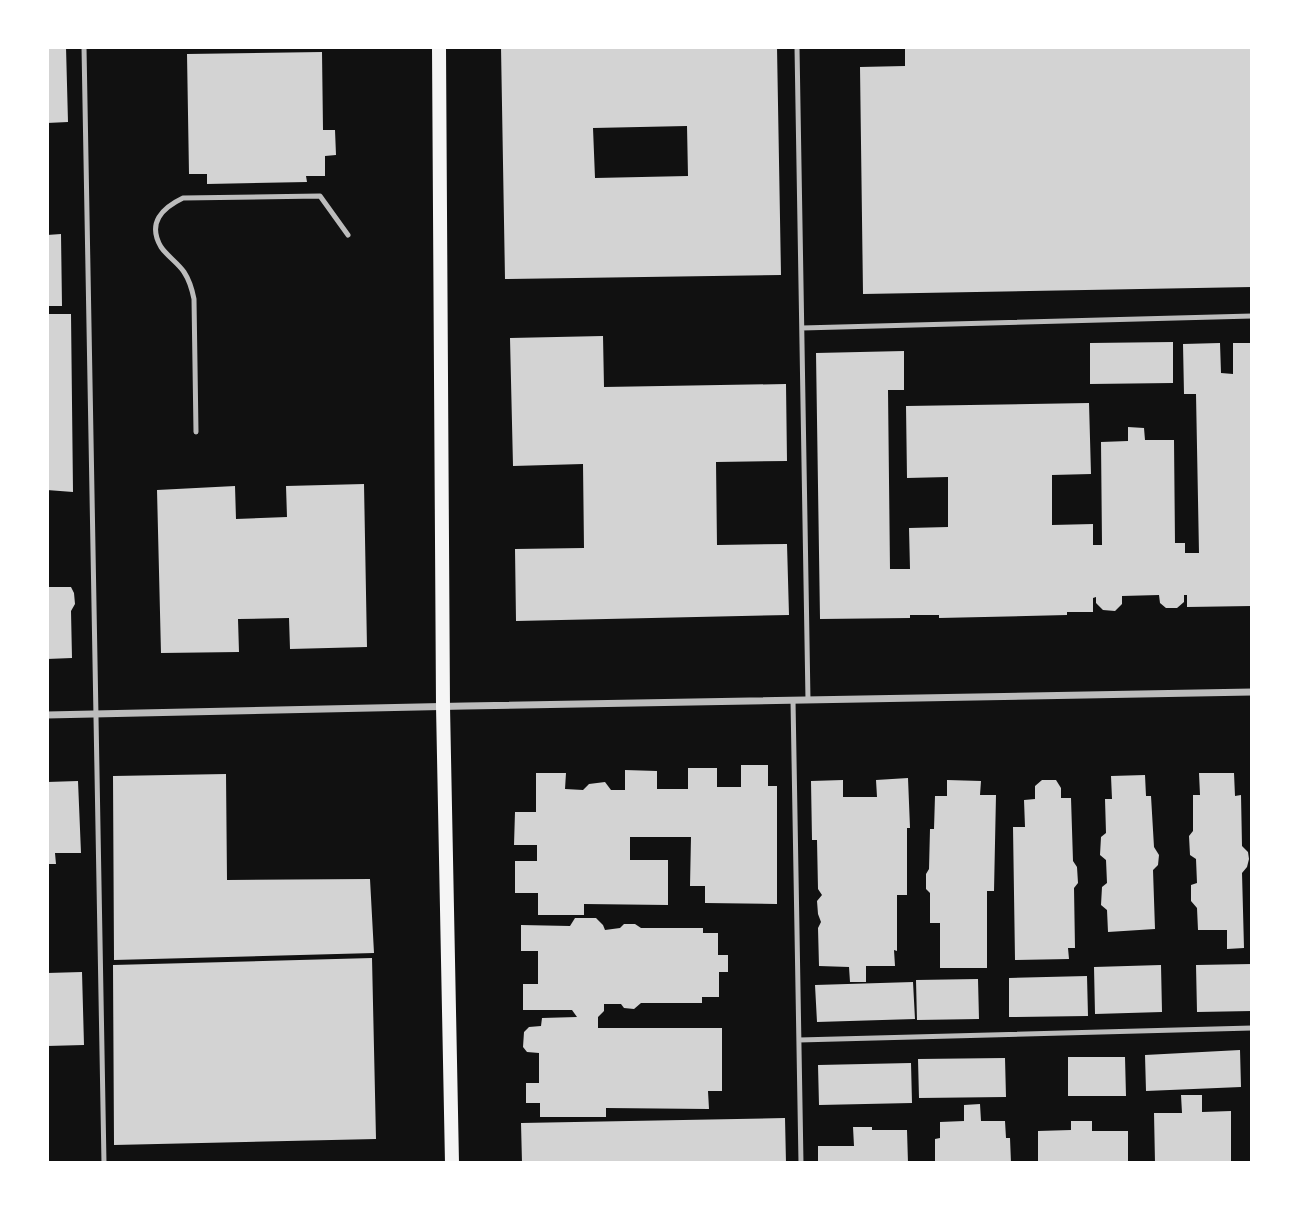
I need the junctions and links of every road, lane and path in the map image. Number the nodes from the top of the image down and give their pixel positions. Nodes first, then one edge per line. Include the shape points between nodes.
1 (84, 47) edge
2 (439, 47) edge
3 (797, 47) edge
4 (348, 235) dead end
5 (1252, 316) edge
6 (802, 328) junction
7 (196, 432) dead end
8 (1252, 692) edge
9 (793, 700) junction
10 (808, 700) junction
11 (443, 706) junction
12 (96, 714) junction
13 (47, 715) edge
14 (1252, 1028) edge
15 (799, 1040) junction
16 (104, 1163) edge
17 (452, 1163) edge
18 (801, 1163) edge

1 - 12 lane
2 - 11 main road
3 - 6 lane
4 - 7 lane via 320,196 183,198 161,213 157,237 192,285
5 - 6 lane
6 - 10 lane
8 - 10 street
9 - 10 street
9 - 11 street
9 - 15 lane
11 - 12 street
11 - 17 main road
12 - 13 street
12 - 16 lane
14 - 15 lane
15 - 18 lane

